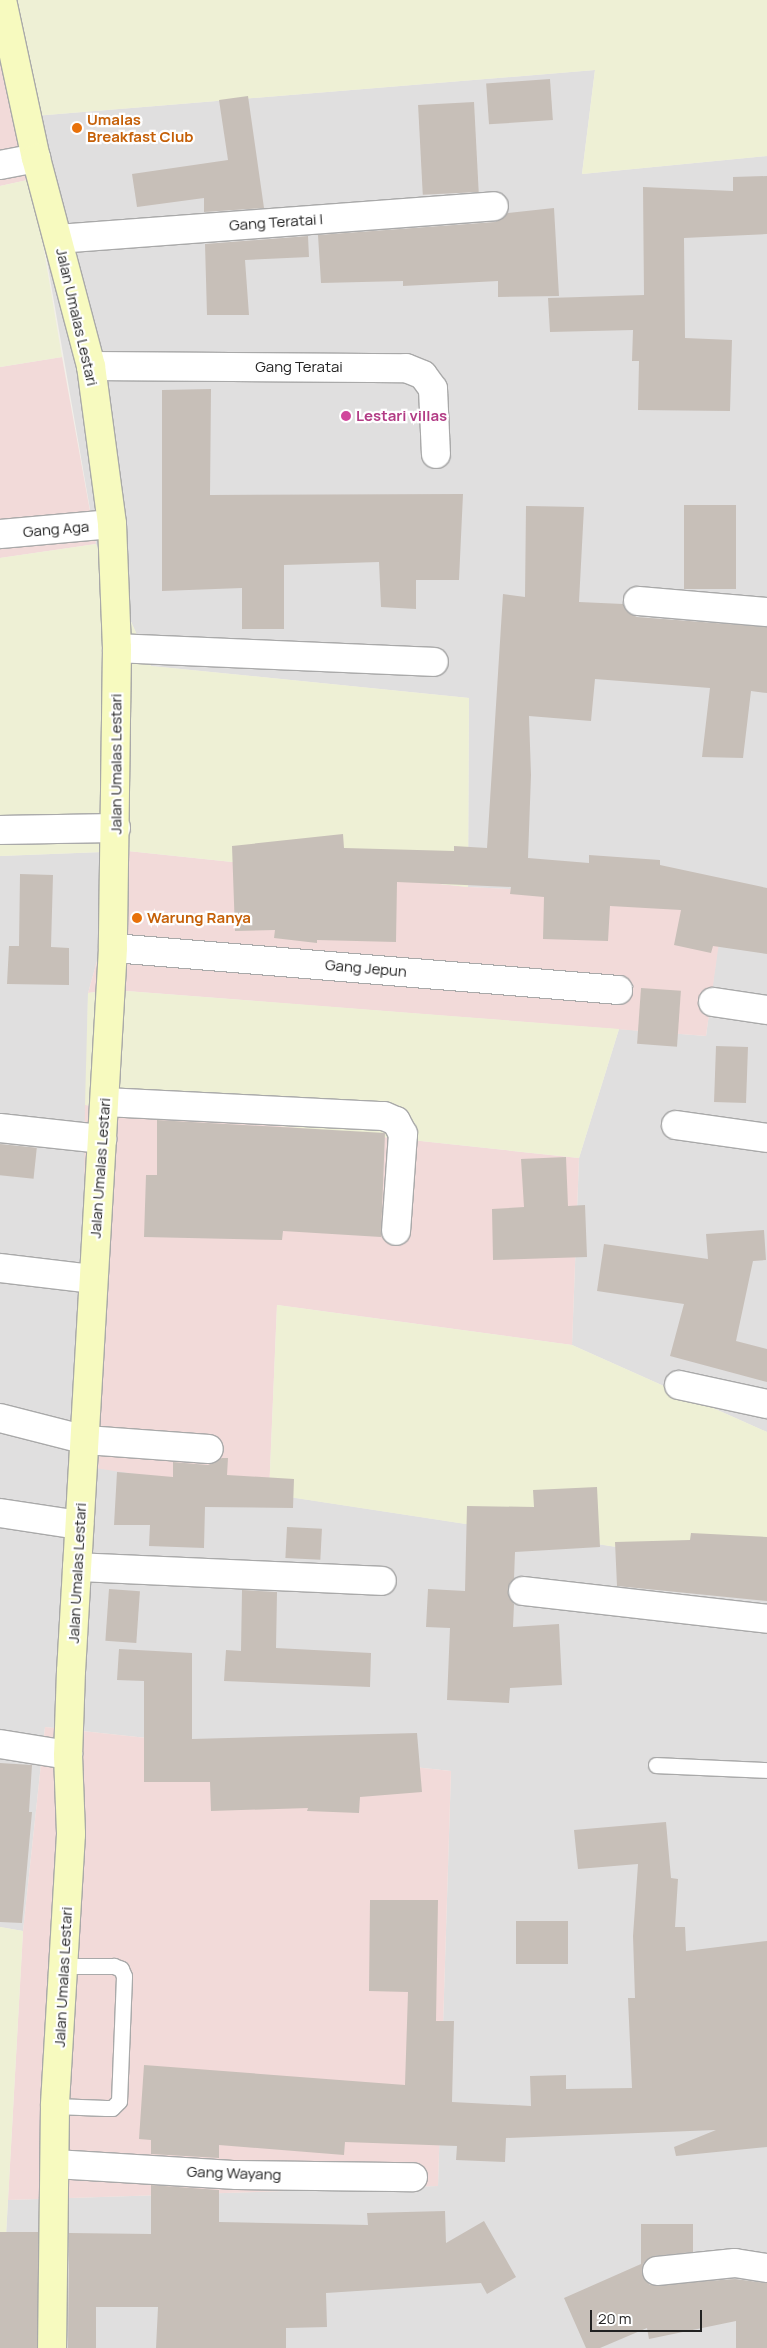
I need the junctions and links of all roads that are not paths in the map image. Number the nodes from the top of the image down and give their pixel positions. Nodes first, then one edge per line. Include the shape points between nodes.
1 (2, 0) edge
2 (5, 41) edge
3 (36, 158) junction
4 (0, 165) edge
5 (494, 206) dead end
6 (58, 239) junction
7 (91, 366) junction
8 (436, 454) dead end
9 (112, 524) junction
10 (0, 534) edge
11 (638, 601) dead end
12 (767, 612) edge
13 (117, 648) junction
14 (434, 662) dead end
15 (116, 828) junction
16 (0, 830) edge
17 (113, 948) junction
18 (618, 990) dead end
19 (713, 1002) dead end
20 (767, 1010) edge
21 (105, 1102) junction
22 (676, 1124) dead end
23 (0, 1128) edge
24 (767, 1138) edge
25 (102, 1139) junction
26 (396, 1231) dead end
27 (0, 1268) edge
28 (92, 1280) junction
29 (679, 1385) dead end
30 (767, 1404) edge
31 (0, 1418) edge
32 (86, 1440) junction
33 (209, 1449) dead end
34 (0, 1513) edge
35 (79, 1525) junction
36 (77, 1567) junction
37 (382, 1581) dead end
38 (522, 1590) dead end
39 (767, 1620) edge
40 (0, 1744) edge
41 (68, 1756) junction
42 (656, 1765) dead end
43 (767, 1770) edge
44 (64, 1966) junction
45 (56, 2106) junction
46 (55, 2164) junction
47 (413, 2177) dead end
48 (767, 2268) edge
49 (657, 2271) dead end
50 (52, 2348) edge

1 - 2 street, Jalan Umalas Lestari
2 - 3 street, Jalan Umalas Lestari
3 - 4 street
3 - 6 street, Jalan Umalas Lestari
5 - 6 street, Gang Teratai I
6 - 7 street, Jalan Umalas Lestari
7 - 8 street, Gang Teratai via 406,368 423,375 433,388
7 - 9 street, Jalan Umalas Lestari
9 - 10 street, Gang Aga
9 - 13 street, Jalan Umalas Lestari
11 - 12 street
13 - 14 street
13 - 15 street, Jalan Umalas Lestari
15 - 16 street
15 - 17 street, Jalan Umalas Lestari
17 - 18 street, Gang Jepun
17 - 21 street, Jalan Umalas Lestari
19 - 20 street
21 - 25 street, Jalan Umalas Lestari
21 - 26 street via 384,1116 396,1121 403,1134
22 - 24 street
23 - 25 street
25 - 28 street, Jalan Umalas Lestari
27 - 28 street
28 - 32 street, Jalan Umalas Lestari
29 - 30 street
31 - 32 street
32 - 33 street
32 - 35 street, Jalan Umalas Lestari
34 - 35 street
35 - 36 street, Jalan Umalas Lestari
36 - 37 street
36 - 41 street, Jalan Umalas Lestari
38 - 39 street
40 - 41 street
41 - 44 street, Jalan Umalas Lestari via 70,1834
42 - 43 lane
44 - 45 street, Jalan Umalas Lestari
44 - 45 lane via 114,1966 121,1969 124,1976 119,2101 112,2108
45 - 46 street, Jalan Umalas Lestari
46 - 47 street, Gang Wayang via 238,2175
46 - 50 street, Jalan Umalas Lestari
48 - 49 street via 734,2263

